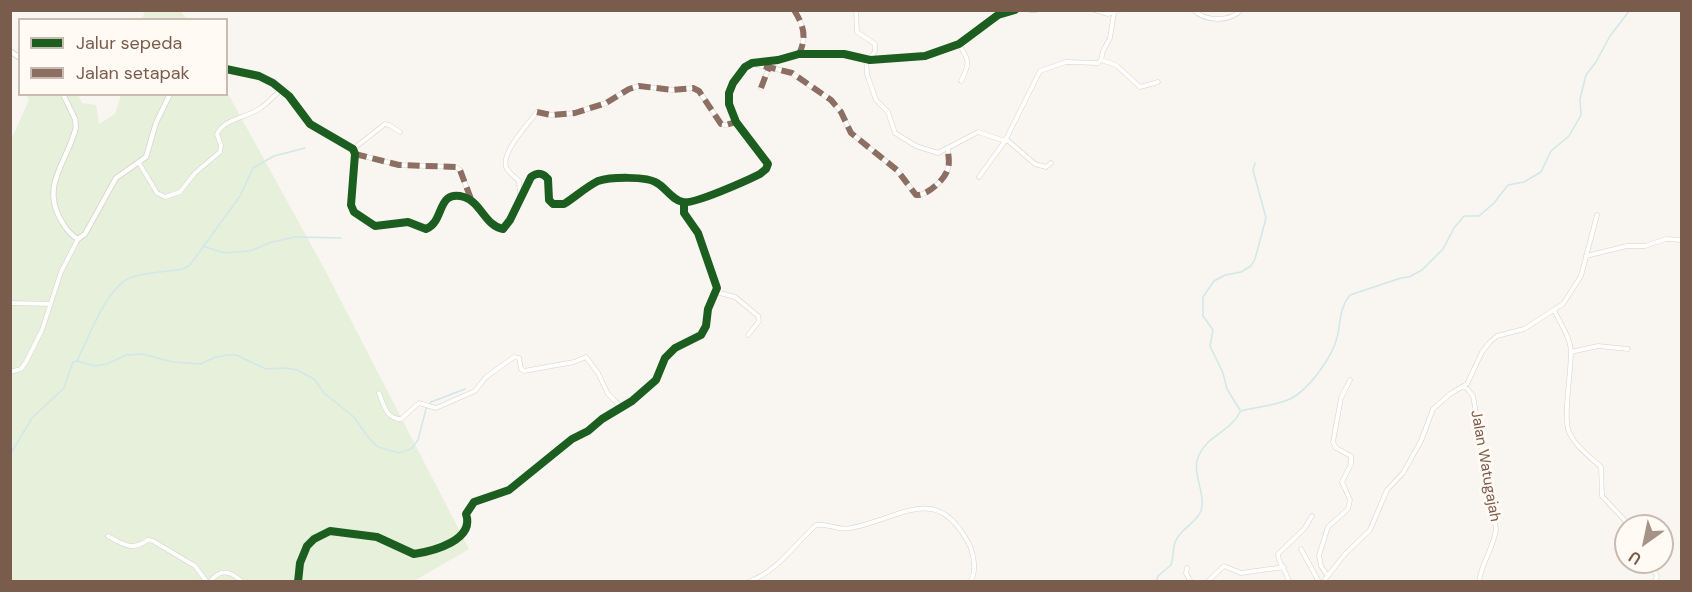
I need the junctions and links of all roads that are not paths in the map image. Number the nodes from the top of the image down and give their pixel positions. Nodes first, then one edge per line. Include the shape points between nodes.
1 (794, 10) edge
2 (856, 10) edge
3 (1015, 10) edge
4 (1095, 10) edge
5 (1119, 10) edge
6 (1194, 10) edge
7 (1241, 10) edge
8 (1114, 13) junction
9 (959, 44) junction
10 (799, 54) junction
11 (868, 59) junction
12 (1101, 60) junction
13 (752, 63) junction
14 (769, 67) junction
15 (228, 69) edge
16 (961, 81) dead end
17 (1158, 82) dead end
18 (761, 88) dead end
19 (282, 89) junction
20 (64, 96) edge
21 (169, 96) edge
22 (736, 122) junction
23 (400, 132) dead end
24 (1006, 140) junction
25 (948, 148) junction
26 (354, 152) junction
27 (140, 163) junction
28 (1051, 163) dead end
29 (979, 177) dead end
30 (471, 199) junction
31 (520, 200) junction
32 (684, 203) junction
33 (1597, 215) dead end
34 (78, 239) junction
35 (1682, 240) edge
36 (1586, 256) junction
37 (716, 292) junction
38 (10, 303) edge
39 (51, 304) junction
40 (1554, 310) junction
41 (748, 335) dead end
42 (1628, 349) dead end
43 (1571, 352) junction
44 (10, 372) edge
45 (1350, 380) dead end
46 (1465, 386) junction
47 (379, 393) dead end
48 (621, 407) junction
49 (1619, 514) edge
50 (1312, 516) dead end
51 (108, 536) dead end
52 (1301, 549) dead end
53 (1284, 567) junction
54 (1187, 568) dead end
55 (1328, 575) junction
56 (1656, 579) edge
57 (209, 582) edge
58 (242, 582) edge
59 (298, 582) edge
60 (748, 582) edge
61 (970, 582) edge
62 (1191, 582) edge
63 (1207, 582) edge
64 (1289, 582) edge
65 (1318, 582) edge
66 (1323, 582) edge
67 (1479, 582) edge
68 (1662, 582) edge

1 - 10 street via 804,31
2 - 11 street via 857,32 875,45
3 - 9 street via 998,15
4 - 8 street
5 - 8 street
6 - 7 street via 1205,18 1229,18
8 - 12 street
9 - 11 street via 925,56
9 - 16 street via 969,62
10 - 11 street via 844,54
10 - 13 street
11 - 25 street via 867,74 876,100 888,112 895,133 933,153
12 - 17 street via 1116,65 1140,87
12 - 24 street via 1062,62 1040,71
13 - 14 street
13 - 22 street via 738,74 729,93
14 - 18 street
14 - 25 street via 792,73 831,100 850,133 897,170 916,195 922,195 945,177
15 - 19 street via 259,76
19 - 26 street via 310,124
19 - 27 street via 257,110 220,128 220,152 176,195 165,197 157,193
20 - 34 street via 76,127 56,175 52,198 62,221
21 - 27 street via 156,123 150,150
22 - 31 street via 721,124 693,88 639,86 575,113 537,112 517,136 506,160 506,167 519,181
22 - 32 street via 768,164 766,169 751,179
23 - 26 street via 385,124
24 - 25 street via 978,132
24 - 28 street via 1035,164 1046,167
24 - 29 street
26 - 30 street via 399,165 456,167
26 - 30 street via 351,205 354,212 375,226 408,222 426,229 434,223 446,199 452,195
27 - 34 street via 116,178 85,234
30 - 31 street via 493,225 502,229
31 - 32 street via 536,174 548,180 549,200 558,205 602,180 637,178 656,182
32 - 37 street via 684,213 698,234
33 - 36 street
34 - 39 street via 61,272
35 - 36 street via 1666,239
36 - 40 street via 1581,276 1563,304
37 - 41 street via 735,297 758,316 759,321
37 - 48 street via 701,335 675,348 665,358 656,380
38 - 39 street
39 - 44 street via 27,362
40 - 43 street
40 - 46 street via 1524,329 1493,338
42 - 43 street via 1598,346
43 - 49 street via 1569,431 1601,467 1602,496
45 - 55 street via 1341,398 1334,442 1336,448 1351,456 1342,482 1350,500 1348,509 1328,527 1321,547 1319,561
46 - 55 street via 1433,409 1421,441 1405,470 1387,490 1370,530
46 - 67 street, Jalan Watugajah via 1473,396 1496,529
47 - 48 street via 388,414 398,419 416,404 436,408 475,391 486,377 516,356 524,371 588,357 608,394
48 - 59 street via 572,439 509,490 474,502 467,510 466,530 456,540 414,554 377,537 330,531 307,546
50 - 53 street via 1278,554
51 - 57 street via 130,546 140,546 151,539 195,566
52 - 65 street
53 - 63 street via 1241,573 1224,566
53 - 64 street
54 - 62 street
55 - 66 street
56 - 68 street
57 - 58 street via 224,572
60 - 61 street via 769,573 816,525 839,530 926,508 944,512 964,536 972,551 974,568

